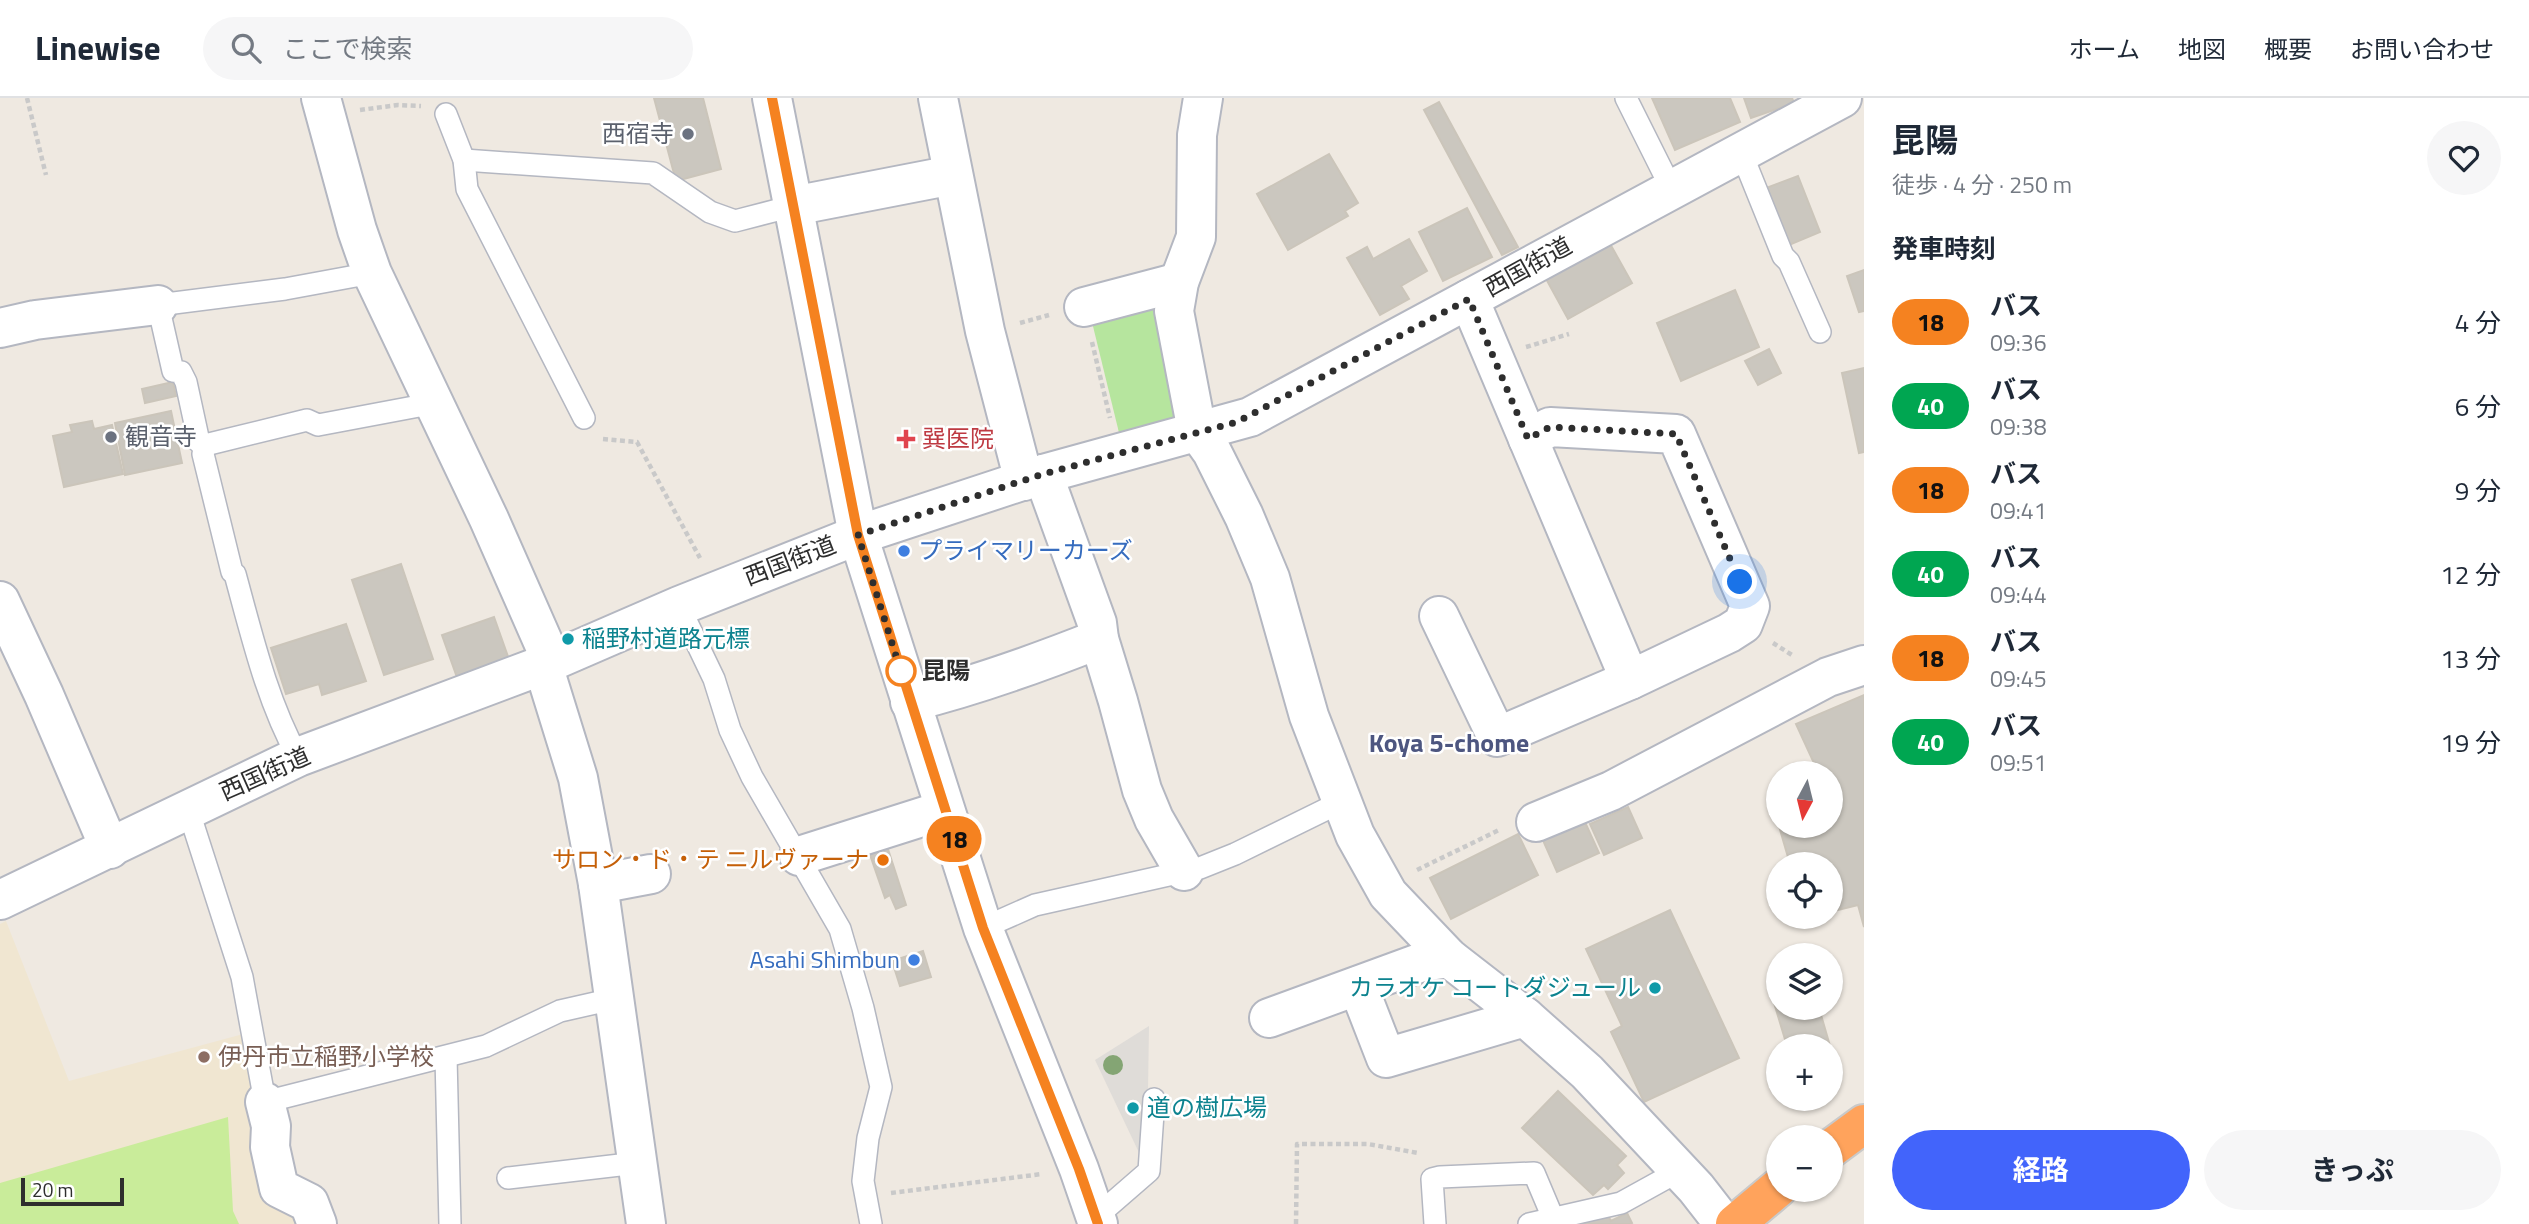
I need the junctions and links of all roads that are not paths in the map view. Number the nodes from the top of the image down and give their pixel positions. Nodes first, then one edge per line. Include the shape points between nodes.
1 (772, 98) edge
2 (938, 98) edge
3 (1203, 98) edge
4 (1626, 98) edge
5 (1819, 104) edge
6 (323, 107) edge
7 (446, 114) road end
8 (1741, 152) junction
9 (464, 160) junction
10 (953, 174) junction
11 (1671, 188) junction
12 (793, 206) junction
13 (372, 273) junction
14 (1179, 282) junction
15 (1469, 299) junction
16 (158, 305) junction
17 (1084, 307) road end
18 (0, 328) edge
19 (1820, 332) dead end
20 (435, 403) junction
21 (584, 418) road end
22 (1197, 431) junction
23 (1528, 439) junction
24 (205, 445) junction
25 (1033, 478) junction
26 (858, 535) junction
27 (0, 601) edge
28 (679, 606) junction
29 (1439, 616) dead end
30 (1098, 639) junction
31 (543, 665) junction
32 (1864, 665) edge
33 (1630, 680) junction
34 (910, 702) junction
35 (298, 757) junction
36 (1341, 802) junction
37 (188, 809) junction
38 (944, 810) junction
39 (1536, 822) road end
40 (110, 849) junction
41 (799, 856) junction
42 (1184, 872) junction
43 (652, 874) dead end
44 (598, 884) junction
45 (0, 900) edge
46 (983, 928) junction
47 (1449, 958) junction
48 (1358, 986) junction
49 (613, 999) junction
50 (1525, 1017) junction
51 (1269, 1018) dead end
52 (446, 1057) junction
53 (1154, 1099) dead end
54 (265, 1102) junction
55 (1864, 1124) edge
56 (1843, 1139) edge
57 (637, 1163) junction
58 (1679, 1171) junction
59 (508, 1178) dead end
60 (1766, 1198) edge
61 (1553, 1218) junction
62 (1097, 1221) edge
63 (317, 1224) edge
64 (450, 1224) edge
65 (646, 1224) edge
66 (872, 1224) edge
67 (1435, 1224) edge
68 (1529, 1224) edge
69 (1724, 1224) edge
70 (1735, 1224) edge

1 - 12 street
2 - 10 street
3 - 14 street via 1197,135 1196,237
4 - 11 lane
5 - 8 street, 西国街道
6 - 13 street
7 - 9 lane
8 - 11 street, 西国街道
8 - 19 lane
9 - 12 lane via 653,173 710,212 734,221
9 - 21 lane via 467,189
10 - 12 street
10 - 25 street via 985,331
11 - 15 street, 西国街道
12 - 26 street
13 - 16 lane
13 - 20 street
14 - 17 street
14 - 22 street via 1174,311
15 - 22 street, 西国街道 via 1250,416
15 - 23 street
16 - 18 street
16 - 24 lane via 173,371 181,372 186,382 199,442
20 - 24 lane via 318,425 307,420
20 - 31 street via 548,653
22 - 25 street, 西国街道
22 - 36 street via 1244,516 1270,578 1301,692
23 - 33 street
23 - 33 street via 1550,427 1676,434 1750,606 1743,624 1729,633
24 - 35 lane via 203,454 257,658
25 - 26 street, 西国街道
25 - 30 street via 1097,623
26 - 28 street, 西国街道
26 - 34 street
27 - 40 street
28 - 31 street, 西国街道
28 - 41 lane via 715,679 730,730 752,778
29 - 33 street via 1497,737
30 - 34 street via 1027,668
30 - 42 street via 1142,790
31 - 35 street, 西国街道
31 - 44 street via 579,778
32 - 39 street via 1828,677 1651,784 1611,791
34 - 38 street
35 - 37 street, 西国街道
36 - 42 lane via 1235,854
36 - 47 street via 1388,894
37 - 40 street, 西国街道
37 - 54 lane via 242,977
38 - 41 street
38 - 46 street
40 - 45 street, 西国街道
41 - 66 lane via 840,929 881,1087 863,1181
42 - 46 lane via 1035,905
43 - 44 street
44 - 49 street
46 - 62 street
47 - 48 street via 1422,962
47 - 50 street
48 - 50 street via 1386,1058
48 - 51 street
49 - 52 lane via 560,1011 486,1046
49 - 57 street
50 - 58 street via 1587,1072
52 - 54 lane
52 - 64 lane
53 - 62 lane via 1149,1171
54 - 63 street via 279,1188 309,1203
55 - 56 highway
57 - 59 lane
57 - 65 street
58 - 61 lane via 1621,1203
58 - 69 street
60 - 70 highway
61 - 67 lane via 1534,1173 1440,1177 1432,1179
61 - 68 lane

